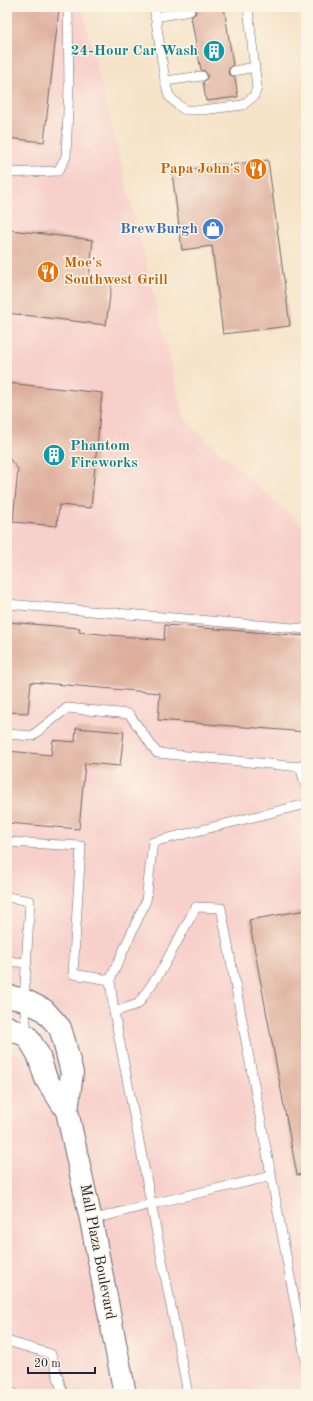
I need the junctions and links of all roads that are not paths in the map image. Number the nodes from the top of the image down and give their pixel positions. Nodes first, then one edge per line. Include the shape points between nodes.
1 (68, 7) edge
2 (154, 7) edge
3 (248, 7) edge
4 (190, 11) dead end
5 (155, 17) junction
6 (255, 67) junction
7 (234, 71) dead end
8 (202, 76) dead end
9 (165, 81) junction
10 (7, 173) edge
11 (7, 604) edge
12 (306, 629) edge
13 (7, 734) edge
14 (303, 765) edge
15 (306, 786) edge
16 (306, 804) edge
17 (7, 842) edge
18 (7, 897) edge
19 (7, 960) edge
20 (27, 963) junction
21 (110, 980) junction
22 (16, 998) edge
23 (114, 1012) junction
24 (7, 1027) edge
25 (27, 1036) junction
26 (67, 1111) junction
27 (272, 1176) junction
28 (151, 1204) junction
29 (91, 1220) junction
30 (7, 1341) edge
31 (306, 1362) edge
32 (7, 1390) edge
33 (15, 1394) edge
34 (63, 1394) edge
35 (125, 1394) edge
36 (188, 1394) edge

1 - 10 lane via 69,87 66,157 58,171
2 - 5 lane
3 - 6 lane
4 - 5 lane
5 - 9 lane
6 - 7 lane
6 - 9 lane via 257,88 254,96 243,105 185,110 169,96
8 - 9 lane
11 - 12 lane
13 - 14 lane via 32,736 67,708 129,714 157,753
14 - 15 lane
16 - 21 lane via 153,842 146,901
17 - 21 lane via 81,846 73,974
18 - 20 lane via 30,901
19 - 20 lane
20 - 22 lane
21 - 23 lane
22 - 25 lane
22 - 26 main road, Mall Plaza Boulevard via 44,1010 60,1028 72,1074
23 - 27 lane via 138,1004 161,971 196,907 222,908
23 - 28 lane
24 - 25 main road
25 - 26 main road, Mall Plaza Boulevard via 38,1054 46,1080
26 - 29 main road, Mall Plaza Boulevard
27 - 28 lane
27 - 31 lane
28 - 29 lane
28 - 36 lane
29 - 35 main road, Mall Plaza Boulevard
30 - 34 lane via 51,1354
32 - 33 lane

